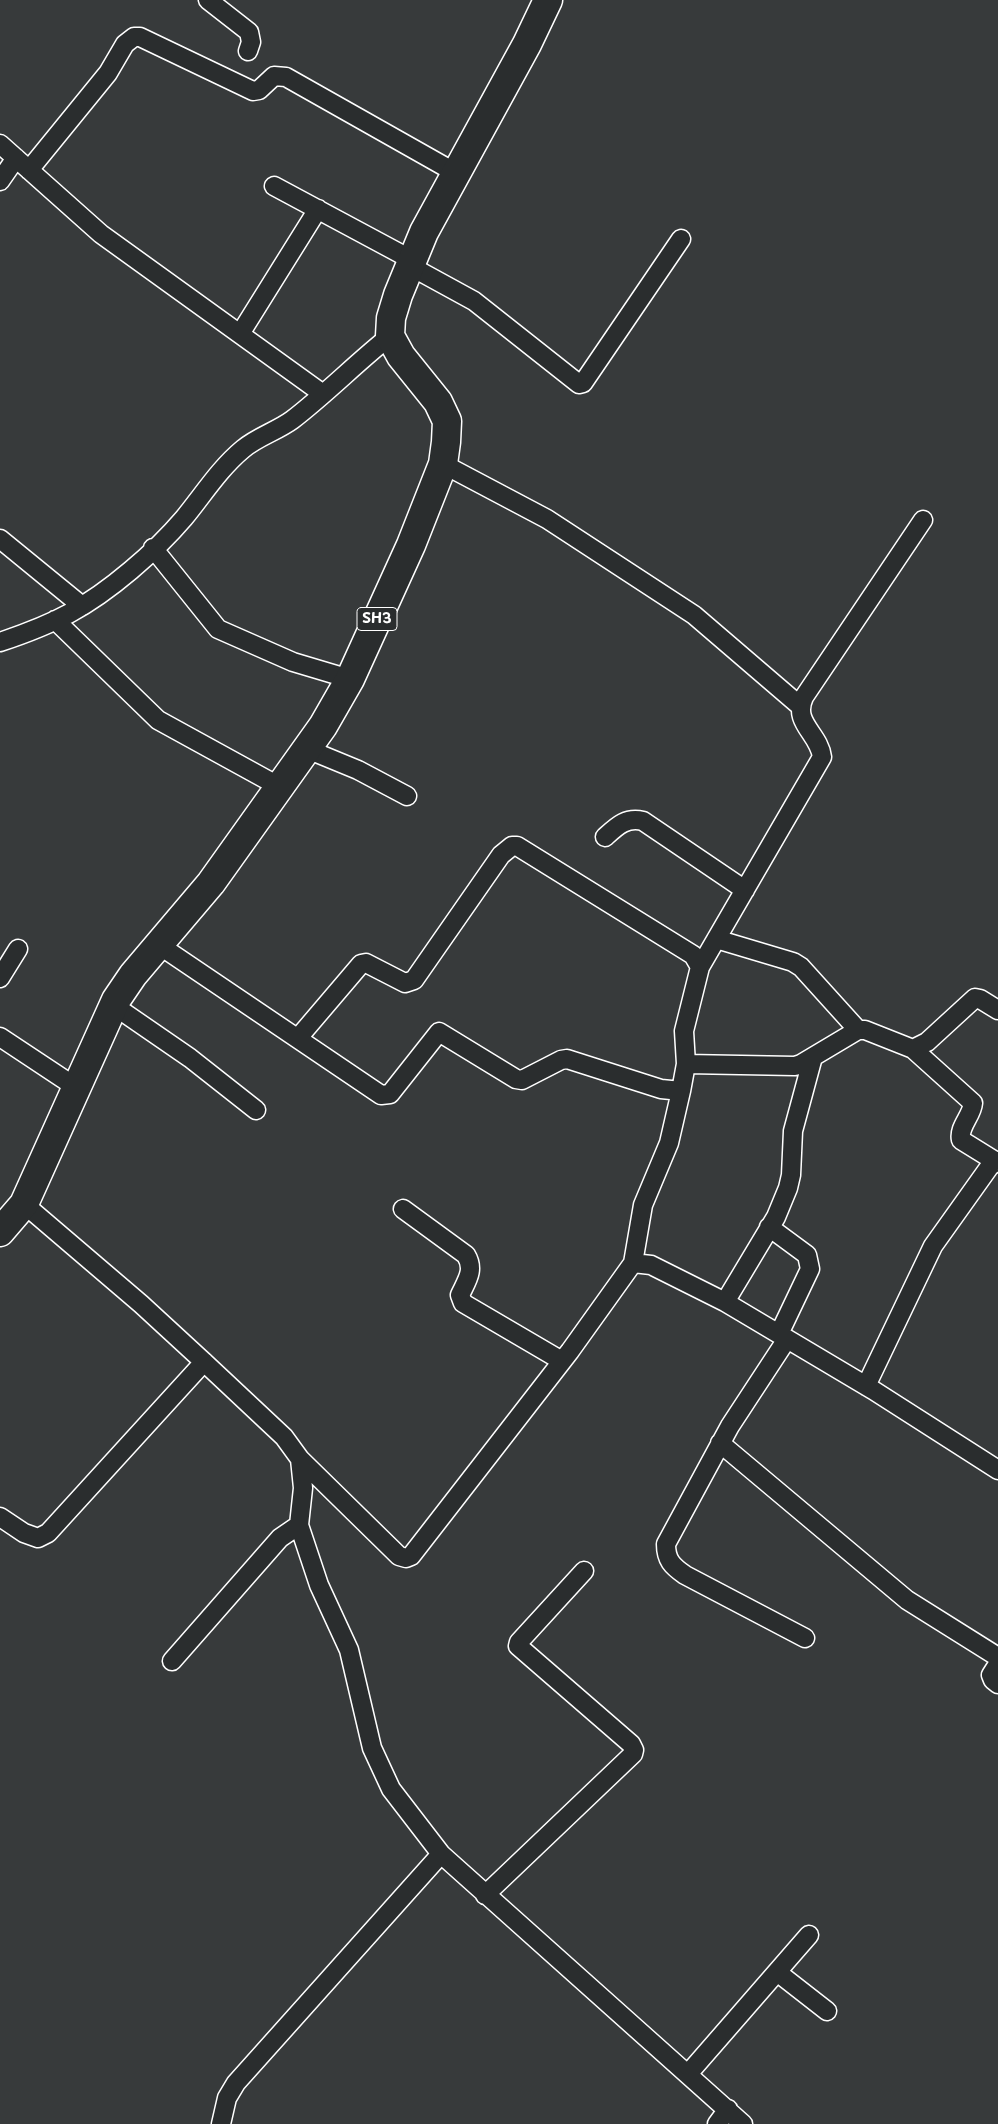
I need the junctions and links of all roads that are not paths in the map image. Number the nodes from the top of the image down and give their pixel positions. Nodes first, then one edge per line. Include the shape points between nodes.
1 (208, 0) edge
2 (548, 0) edge
3 (248, 51) dead end
4 (0, 144) edge
5 (16, 158) junction
6 (29, 170) junction
7 (456, 173) junction
8 (0, 181) edge
9 (274, 186) dead end
10 (318, 209) junction
11 (681, 239) dead end
12 (411, 263) junction
13 (240, 334) junction
14 (390, 336) junction
15 (323, 394) junction
16 (443, 464) junction
17 (923, 520) dead end
18 (0, 539) edge
19 (153, 548) junction
20 (82, 606) junction
21 (55, 620) junction
22 (0, 642) edge
23 (350, 679) junction
24 (800, 706) junction
25 (307, 749) junction
26 (280, 787) junction
27 (407, 796) dead end
28 (605, 837) dead end
29 (745, 890) junction
30 (716, 939) junction
31 (159, 945) junction
32 (18, 948) dead end
33 (700, 967) junction
34 (0, 978) edge
35 (114, 1005) junction
36 (998, 1010) edge
37 (858, 1030) junction
38 (0, 1036) edge
39 (298, 1038) junction
40 (913, 1049) junction
41 (813, 1057) junction
42 (686, 1064) junction
43 (77, 1088) junction
44 (682, 1091) junction
45 (256, 1110) dead end
46 (996, 1161) edge
47 (24, 1204) junction
48 (403, 1210) dead end
49 (769, 1227) junction
50 (0, 1232) edge
51 (633, 1263) junction
52 (725, 1302) junction
53 (783, 1337) junction
54 (562, 1361) junction
55 (204, 1362) junction
56 (866, 1386) junction
57 (720, 1443) junction
58 (300, 1460) junction
59 (998, 1470) edge
60 (0, 1517) edge
61 (299, 1525) junction
62 (584, 1571) dead end
63 (805, 1638) dead end
64 (998, 1657) edge
65 (172, 1661) dead end
66 (998, 1664) edge
67 (998, 1684) edge
68 (441, 1854) junction
69 (485, 1895) junction
70 (809, 1935) dead end
71 (777, 1972) junction
72 (827, 2011) dead end
73 (688, 2074) junction
74 (728, 2109) junction
75 (221, 2124) edge
76 (717, 2124) edge
77 (743, 2124) edge

1 - 3 street via 249,32 251,42
2 - 7 main road via 528,44
4 - 5 street
5 - 6 street
5 - 8 street
6 - 7 street via 108,73 125,44 134,37 140,37 253,91 274,76 286,77
6 - 13 street via 101,234
7 - 12 main road
9 - 10 street
10 - 12 street
10 - 13 street
11 - 12 street via 583,383 578,384 474,301
12 - 14 main road via 391,318
13 - 15 street
14 - 15 street
14 - 16 main road, SH3 via 438,402 446,421
15 - 19 street via 290,422 244,448
16 - 23 main road, SH3 via 411,545
16 - 24 street via 546,519 694,615
17 - 24 street
18 - 20 street
19 - 20 street via 129,571
19 - 23 street via 218,628 293,662
20 - 21 street
21 - 22 street
21 - 26 street via 158,720
23 - 25 main road, SH3
24 - 29 street via 800,716 822,757
25 - 26 main road, SH3
25 - 27 street via 358,770
26 - 31 main road, SH3 via 211,883
28 - 29 street via 622,822 643,821
29 - 30 street
30 - 33 street
30 - 37 street via 794,962
31 - 35 main road, SH3 via 133,975
31 - 39 street
32 - 34 street
33 - 39 street via 692,956 512,846 501,855 414,980 405,983 366,963 361,964
33 - 42 street via 684,1031
35 - 43 main road, SH3
35 - 45 street via 190,1058
36 - 40 street via 975,998 926,1042
37 - 40 street
37 - 41 street
38 - 43 street
39 - 44 street via 381,1095 390,1094 439,1032 516,1079 522,1080 567,1059 661,1089
40 - 46 street via 973,1103 961,1130 961,1140
41 - 42 street via 795,1066
41 - 49 street via 793,1131 788,1188
42 - 44 street
43 - 47 main road, SH3
44 - 51 street via 669,1143 643,1205
46 - 56 street via 933,1246
47 - 50 main road, SH3
47 - 55 street
48 - 54 street via 466,1255 471,1264 460,1295 463,1303
49 - 52 street
49 - 53 street via 807,1255 809,1260 810,1269
51 - 52 street via 651,1265
51 - 54 street
52 - 53 street
53 - 56 street
53 - 57 street
54 - 58 street via 411,1556 406,1558 399,1556
55 - 58 street via 284,1436
55 - 60 street via 48,1534 38,1538
56 - 59 street
57 - 63 street via 666,1544 671,1566
57 - 64 street via 907,1600
58 - 61 street via 303,1488
61 - 65 street via 280,1538
61 - 68 street via 319,1585 349,1650 372,1748 391,1789
62 - 69 street via 518,1642 518,1646 631,1744 633,1754
66 - 67 street via 991,1675
68 - 69 street
68 - 75 street via 236,2084 227,2098
69 - 73 street
70 - 71 street
71 - 72 street
71 - 73 street
73 - 74 street
74 - 76 street
74 - 77 street

